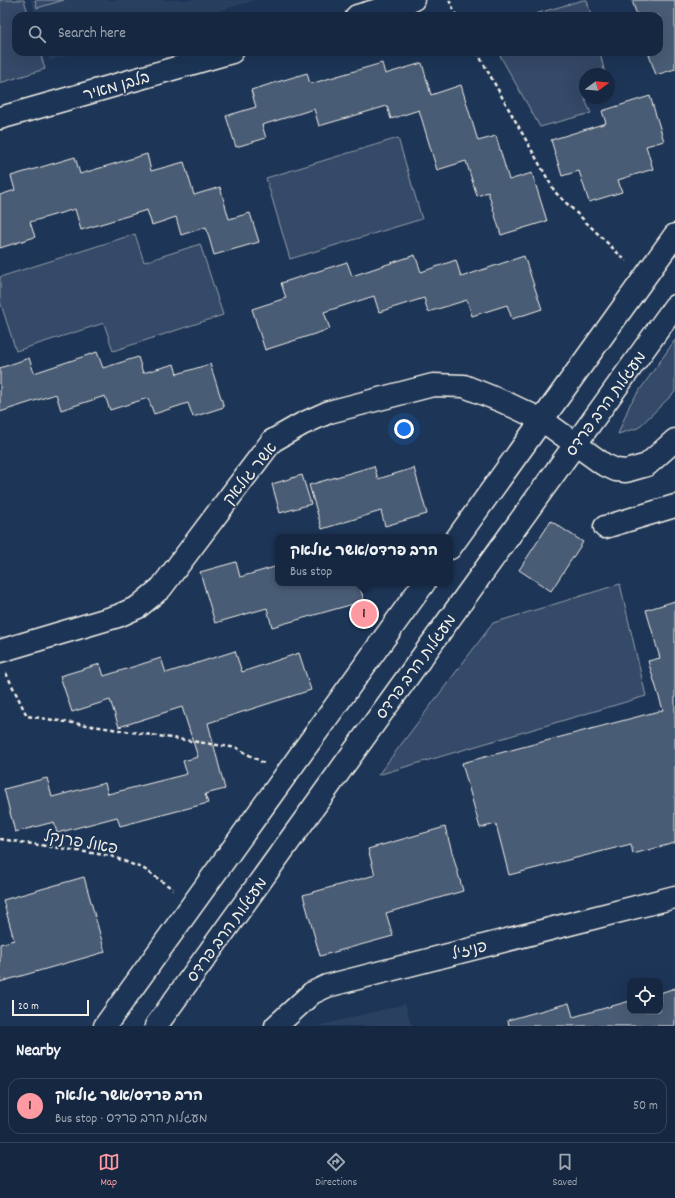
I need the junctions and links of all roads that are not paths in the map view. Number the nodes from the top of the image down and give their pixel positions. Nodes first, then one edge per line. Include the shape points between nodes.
1 (413, 0) edge
2 (371, 12) edge
3 (218, 56) edge
4 (0, 118) edge
5 (675, 235) edge
6 (675, 306) edge
7 (542, 420) junction
8 (675, 440) edge
9 (576, 443) junction
10 (675, 506) edge
11 (605, 527) dead end
12 (453, 544) edge
13 (422, 586) edge
14 (2, 659) edge
15 (675, 897) edge
16 (105, 1026) edge
17 (156, 1026) edge
18 (276, 1026) edge

1 - 2 street
3 - 4 street, בלבן מאיר
5 - 7 street
6 - 9 street, מעגלות הרב פרדס
7 - 9 street, אשר גולאק
7 - 12 street
7 - 14 street, אשר גולאק via 464,386 433,385 329,412 272,441 161,588 138,607
8 - 9 street, אשר גולאק via 647,465 626,471 603,464
9 - 17 street, מעגלות הרב פרדס
10 - 11 street
13 - 16 street
15 - 18 street, פניז'ל via 326,986 312,993

